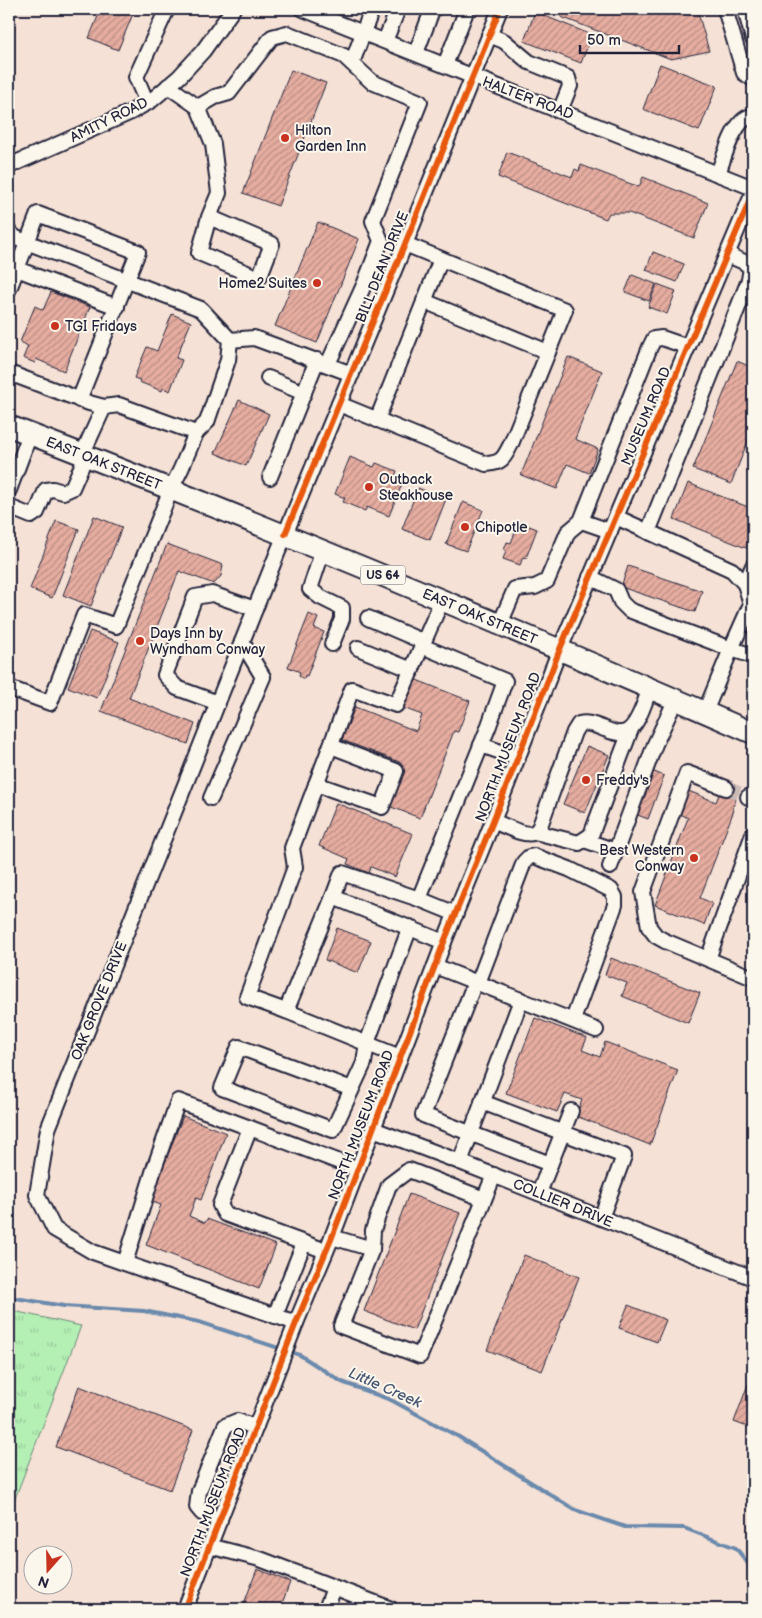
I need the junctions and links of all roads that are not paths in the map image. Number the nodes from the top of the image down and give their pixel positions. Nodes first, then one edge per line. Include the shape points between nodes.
1 (167, 9) edge
2 (233, 9) edge
3 (302, 9) edge
4 (372, 9) edge
5 (398, 9) edge
6 (467, 9) edge
7 (500, 9) edge
8 (725, 9) edge
9 (745, 9) edge
10 (431, 13) dead end
11 (364, 33) junction
12 (489, 35) junction
13 (753, 38) edge
14 (385, 41) junction
15 (416, 54) junction
16 (352, 63) junction
17 (445, 65) junction
18 (472, 76) junction
19 (753, 79) edge
20 (168, 86) junction
21 (147, 103) junction
22 (198, 107) junction
23 (560, 111) junction
24 (753, 116) edge
25 (9, 166) edge
26 (718, 174) junction
27 (753, 188) edge
28 (753, 193) edge
29 (209, 217) junction
30 (9, 232) edge
31 (27, 242) junction
32 (405, 244) junction
33 (728, 255) junction
34 (441, 259) junction
35 (17, 269) junction
36 (127, 281) junction
37 (9, 289) edge
38 (424, 301) junction
39 (117, 307) junction
40 (230, 340) junction
41 (688, 347) junction
42 (548, 352) junction
43 (323, 362) junction
44 (9, 373) edge
45 (352, 374) junction
46 (268, 378) dead end
47 (304, 392) junction
48 (79, 400) junction
49 (339, 404) junction
50 (104, 407) junction
51 (377, 420) junction
52 (9, 426) edge
53 (196, 433) junction
54 (30, 434) junction
55 (84, 455) junction
56 (270, 477) dead end
57 (170, 489) junction
58 (9, 490) edge
59 (9, 507) edge
60 (616, 518) junction
61 (581, 521) junction
62 (610, 531) junction
63 (648, 532) junction
64 (285, 534) junction
65 (323, 550) junction
66 (750, 575) edge
67 (590, 577) junction
68 (442, 600) junction
69 (752, 604) edge
70 (255, 609) junction
71 (368, 618) dead end
72 (500, 624) junction
73 (242, 642) junction
74 (332, 644) dead end
75 (423, 644) junction
76 (358, 648) dead end
77 (731, 648) junction
78 (560, 649) junction
79 (753, 656) edge
80 (412, 670) junction
81 (9, 688) edge
82 (650, 688) junction
83 (676, 699) junction
84 (218, 703) junction
85 (705, 712) junction
86 (631, 730) junction
87 (753, 733) edge
88 (481, 745) junction
89 (330, 746) junction
90 (518, 758) junction
91 (316, 784) junction
92 (726, 788) tunnel mouth
93 (212, 798) dead end
94 (494, 821) junction
95 (538, 829) junction
96 (753, 834) edge
97 (584, 840) junction
98 (616, 851) junction
99 (750, 854) edge
100 (610, 867) dead end
101 (333, 897) junction
102 (419, 899) junction
103 (456, 914) junction
104 (410, 927) junction
105 (444, 942) junction
106 (708, 959) junction
107 (435, 966) junction
108 (753, 978) edge
109 (477, 982) junction
110 (521, 1000) junction
111 (286, 1011) junction
112 (573, 1020) junction
113 (596, 1030) dead end
114 (367, 1043) junction
115 (400, 1057) junction
116 (352, 1089) junction
117 (482, 1102) junction
118 (571, 1111) dead end
119 (250, 1128) junction
120 (373, 1129) junction
121 (563, 1132) junction
122 (470, 1133) junction
123 (460, 1162) junction
124 (550, 1164) junction
125 (358, 1169) junction
126 (494, 1175) junction
127 (539, 1193) junction
128 (484, 1199) junction
129 (601, 1218) junction
130 (332, 1237) junction
131 (304, 1243) junction
132 (372, 1249) junction
133 (326, 1251) junction
134 (125, 1263) junction
135 (753, 1278) edge
136 (275, 1316) junction
137 (296, 1323) junction
138 (256, 1427) junction
139 (220, 1520) junction
140 (209, 1546) junction
141 (334, 1588) junction
142 (367, 1605) edge
143 (185, 1609) edge
144 (326, 1609) edge
145 (391, 1609) edge

1 - 21 street via 136,77
2 - 20 street, AMITY ROAD via 203,51
3 - 11 street, HALTER ROAD
4 - 11 street
5 - 14 street
6 - 17 street
7 - 12 street, BILL DEAN DRIVE
8 - 19 street via 744,74
9 - 13 street
10 - 15 street
11 - 14 street, HALTER ROAD
11 - 16 street
12 - 18 street, BILL DEAN DRIVE
12 - 23 street via 504,41 529,62 568,78 570,86
14 - 15 street, HALTER ROAD
15 - 17 street, HALTER ROAD
16 - 22 street via 344,56 287,33 272,37 229,93
16 - 43 street via 372,82 420,102 374,221 381,241 364,285
17 - 18 street, HALTER ROAD
18 - 23 street, HALTER ROAD
18 - 32 street, BILL DEAN DRIVE
20 - 21 street, AMITY ROAD
20 - 22 street
21 - 25 street, AMITY ROAD
22 - 29 street via 213,144 219,193
23 - 26 street, HALTER ROAD
24 - 26 street via 748,116 738,125
26 - 27 street, HALTER ROAD
28 - 33 street, MUSEUM ROAD
29 - 29 street via 199,253 259,278 272,244
30 - 31 street
31 - 35 street
31 - 36 street
31 - 36 street via 38,214 138,252
32 - 34 street
32 - 45 street, BILL DEAN DRIVE
33 - 41 street, MUSEUM ROAD
33 - 63 street via 751,268 749,280
34 - 38 street
34 - 42 street via 565,310
35 - 37 street
35 - 39 street
36 - 39 street
36 - 40 street via 201,309
38 - 42 street
38 - 51 street
39 - 48 street
40 - 43 street via 254,338
40 - 53 street via 228,360 207,422
41 - 60 street, MUSEUM ROAD
41 - 61 street via 662,338 654,339
42 - 51 street via 512,444 504,458 495,463 486,464
43 - 45 street
43 - 47 street
44 - 48 street
45 - 49 street, BILL DEAN DRIVE
46 - 47 street
47 - 56 street
48 - 50 street
49 - 51 street
49 - 64 street, BILL DEAN DRIVE
50 - 53 street via 119,405
50 - 55 street
52 - 54 highway, EAST OAK STREET / US 64
53 - 57 street
54 - 55 highway, EAST OAK STREET / US 64
54 - 58 street
55 - 57 highway, EAST OAK STREET / US 64
55 - 59 street via 72,488 63,492 46,490 37,512 31,516
57 - 64 highway, EAST OAK STREET / US 64
57 - 81 street via 116,626 84,615 50,703
60 - 62 street, MUSEUM ROAD
60 - 63 street
61 - 62 street
61 - 72 street via 568,532 547,581 535,588 515,589
62 - 67 street, MUSEUM ROAD
63 - 66 street
64 - 65 highway, EAST OAK STREET / US 64
64 - 70 street, OAK GROVE DRIVE
65 - 68 highway, EAST OAK STREET / US 64
65 - 74 street via 310,589 342,608 342,619
66 - 69 street
67 - 77 street via 616,590 629,610
67 - 78 street, MUSEUM ROAD
68 - 72 highway, EAST OAK STREET / US 64
68 - 75 street
69 - 77 street
70 - 73 street, OAK GROVE DRIVE
70 - 84 street via 212,594 195,596 165,675 177,688
71 - 75 street
72 - 78 highway, EAST OAK STREET / US 64
73 - 84 street, OAK GROVE DRIVE
73 - 93 street via 264,677
75 - 80 street
75 - 88 street via 505,680
76 - 80 street
77 - 79 street
77 - 85 street
78 - 82 highway, EAST OAK STREET / US 64
78 - 90 street, NORTH MUSEUM ROAD
80 - 89 street via 396,705 352,689
82 - 83 highway, EAST OAK STREET / US 64
82 - 86 street
83 - 85 highway, EAST OAK STREET / US 64
83 - 98 street via 655,744
84 - 134 street, OAK GROVE DRIVE via 48,1130 38,1195 54,1229 93,1252
85 - 87 highway, EAST OAK STREET / US 64
86 - 95 street via 621,734 586,722 579,724
86 - 97 street via 591,835
88 - 90 street
88 - 102 street
89 - 91 street
89 - 91 street via 396,771 382,807
90 - 94 street, NORTH MUSEUM ROAD
91 - 111 street via 292,848 295,867 247,997
92 - 106 street via 687,773 644,892 649,927 656,936
94 - 95 street via 529,835
94 - 103 street, NORTH MUSEUM ROAD
95 - 97 street via 579,843
96 - 99 street
97 - 98 street
98 - 100 street
99 - 106 street
101 - 102 street via 342,873
101 - 104 street
101 - 111 street
102 - 103 street
103 - 105 street, NORTH MUSEUM ROAD
104 - 105 street
104 - 114 street
105 - 107 street, NORTH MUSEUM ROAD
106 - 108 street
107 - 109 street
107 - 115 street, NORTH MUSEUM ROAD
109 - 110 street
109 - 112 street via 524,862 534,856 569,869 611,890 615,898
109 - 122 street via 423,1115
110 - 112 street
110 - 117 street
111 - 114 street
112 - 113 street
114 - 115 street
114 - 116 street via 364,1063
115 - 120 street, NORTH MUSEUM ROAD
116 - 116 street via 333,1130 222,1088 239,1047
117 - 121 street
117 - 122 street
118 - 121 street
119 - 125 street
119 - 131 street via 220,1205 225,1214
119 - 134 street via 178,1101
120 - 123 street, COLLIER DRIVE
120 - 125 street, NORTH MUSEUM ROAD
121 - 124 street
121 - 129 street via 624,1156
122 - 123 street
122 - 124 street
123 - 126 street, COLLIER DRIVE
124 - 127 street
125 - 130 street, NORTH MUSEUM ROAD
126 - 127 street, COLLIER DRIVE
126 - 128 street
127 - 129 street, COLLIER DRIVE
128 - 132 street via 409,1170 390,1185 373,1230
128 - 132 street via 420,1356 342,1326
129 - 135 street, COLLIER DRIVE
130 - 132 street
130 - 133 street, NORTH MUSEUM ROAD
131 - 133 street
131 - 136 street
133 - 137 street, NORTH MUSEUM ROAD
134 - 136 street, OAK GROVE DRIVE
136 - 137 street, OAK GROVE DRIVE
137 - 138 street, NORTH MUSEUM ROAD
138 - 139 street, NORTH MUSEUM ROAD
138 - 139 street via 237,1421 225,1426 199,1491 197,1507 202,1513
139 - 140 street, NORTH MUSEUM ROAD
140 - 141 street via 260,1559
140 - 143 street, NORTH MUSEUM ROAD
141 - 142 street
141 - 144 street
142 - 145 street

